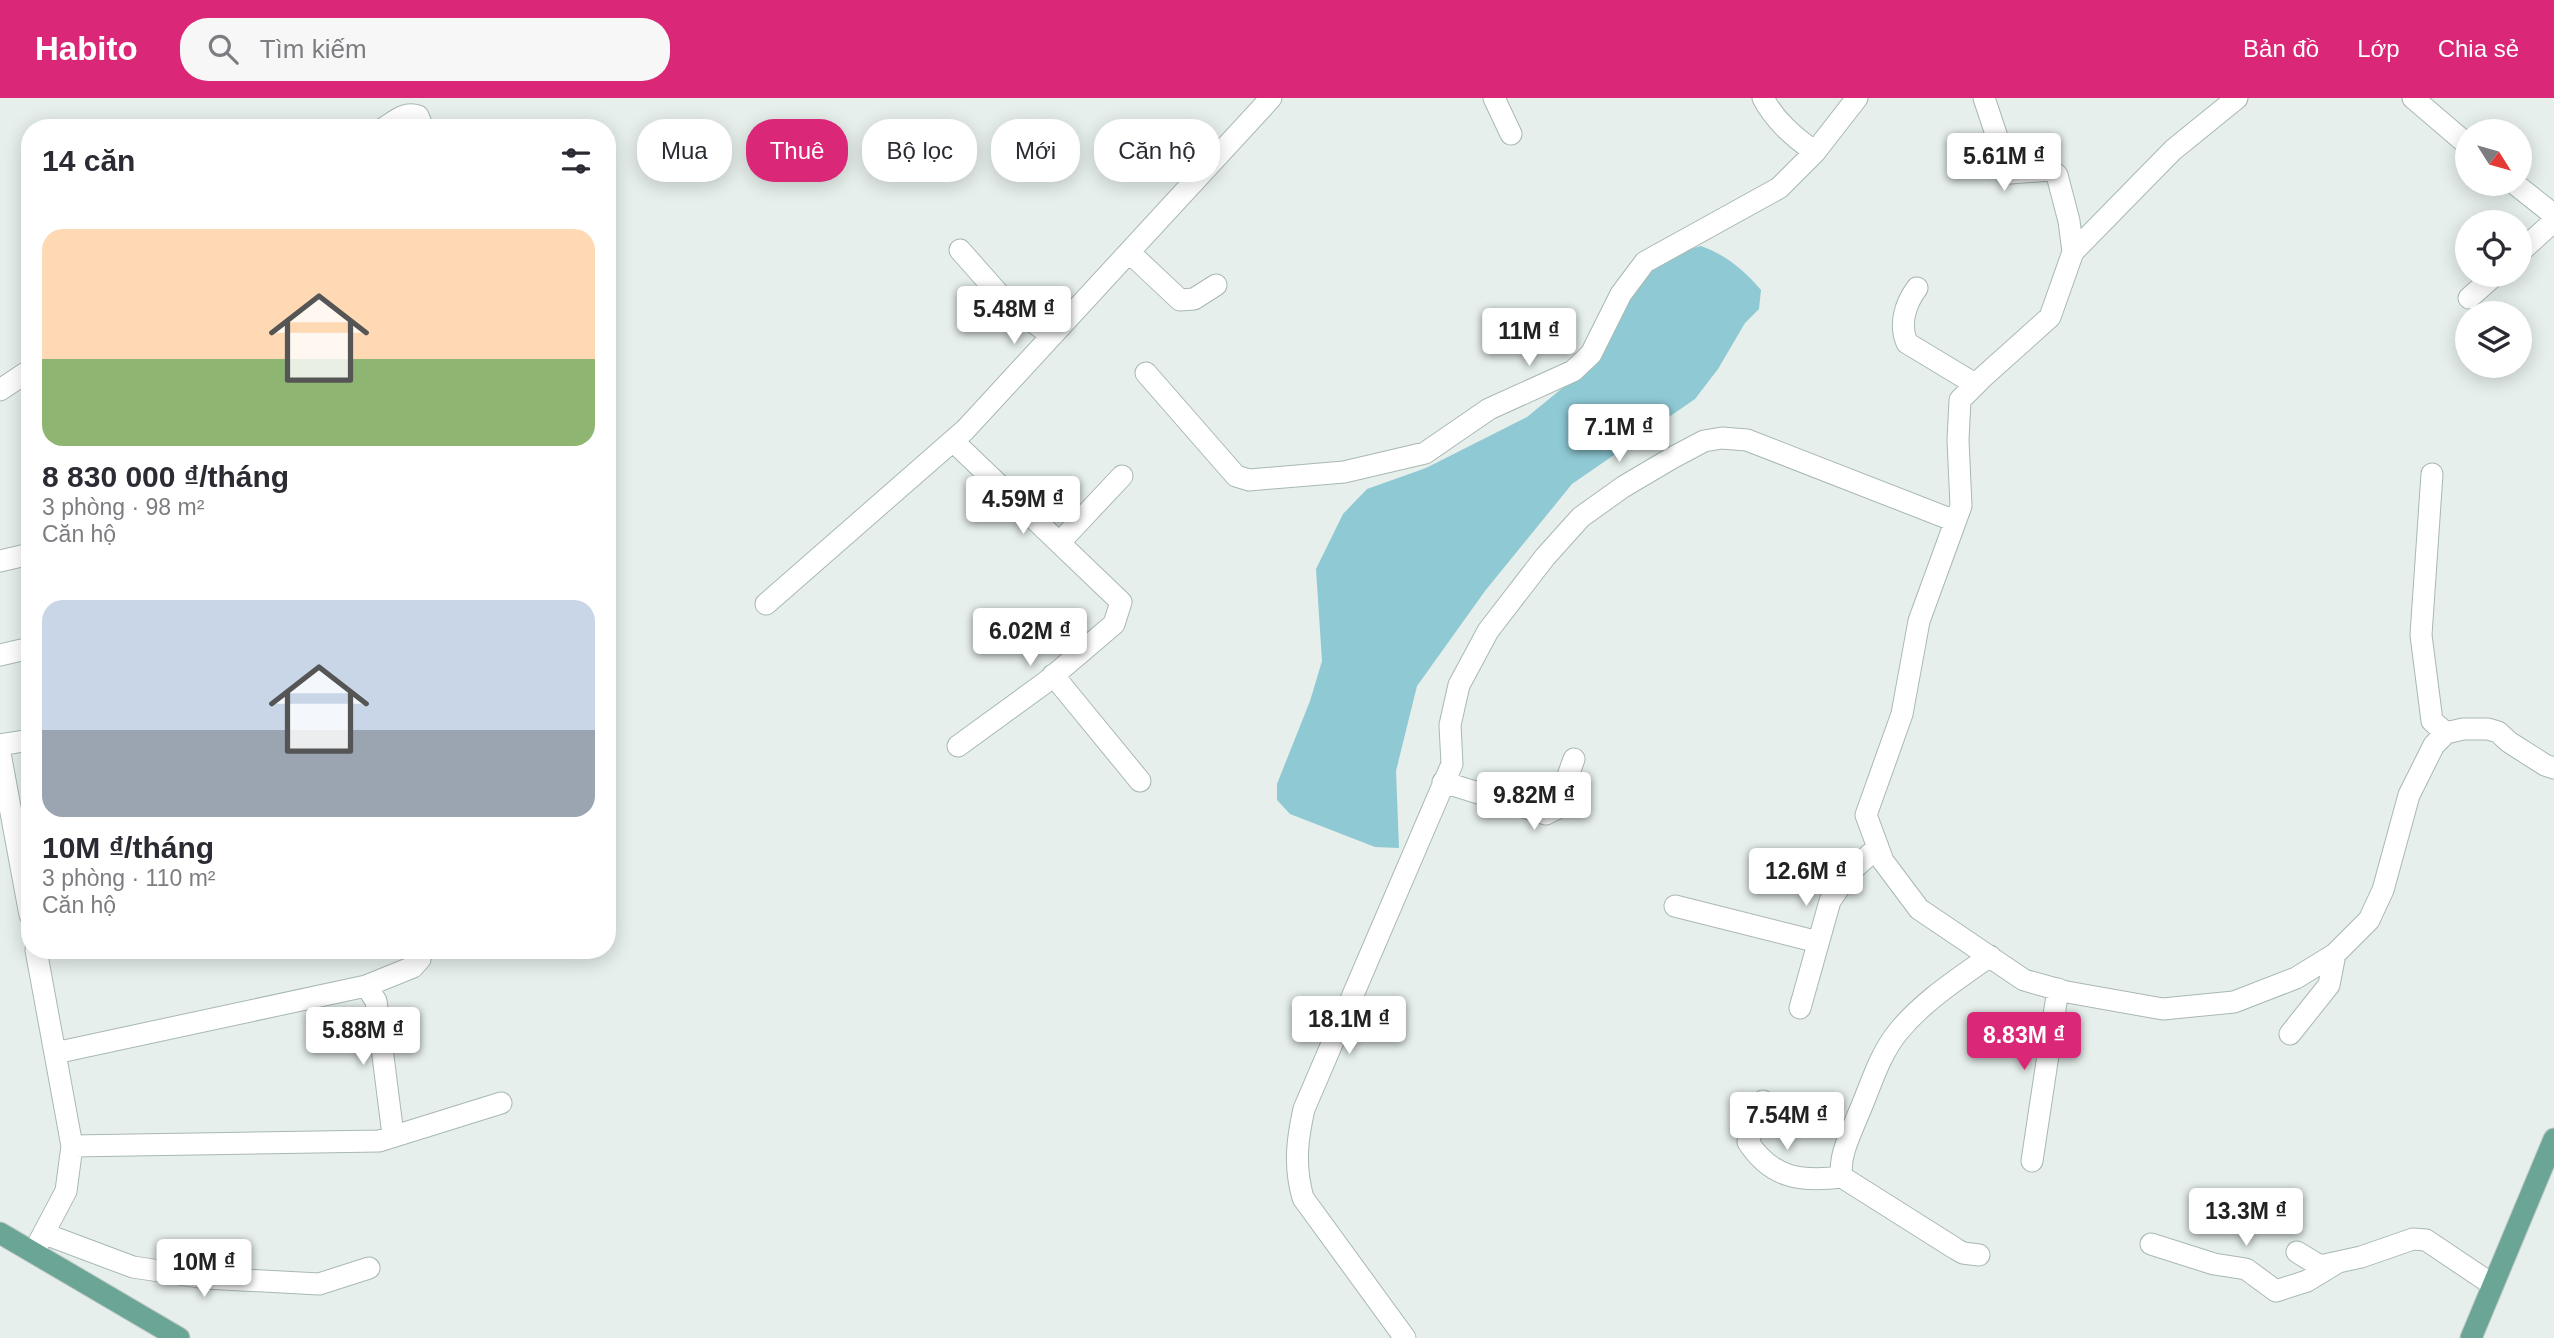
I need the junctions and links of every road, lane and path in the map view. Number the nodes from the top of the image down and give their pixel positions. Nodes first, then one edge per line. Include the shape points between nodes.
1 (1271, 98) edge
2 (1494, 98) edge
3 (1763, 98) edge
4 (1857, 98) edge
5 (1984, 98) edge
6 (2237, 98) edge
7 (2413, 98) edge
8 (398, 119) edge
9 (419, 119) edge
10 (1511, 134) dead end
11 (2455, 134) edge
12 (1815, 152) junction
13 (2530, 196) edge
14 (2554, 215) edge
15 (2554, 221) edge
16 (2532, 241) edge
17 (960, 250) dead end
18 (1129, 252) junction
19 (2073, 252) junction
20 (1216, 285) dead end
21 (2481, 287) edge
22 (1917, 289) dead end
23 (2469, 298) dead end
24 (1052, 336) junction
25 (1146, 373) dead end
26 (21, 376) edge
27 (1975, 384) junction
28 (0, 390) edge
29 (953, 441) junction
30 (2432, 474) dead end
31 (1122, 476) dead end
32 (1955, 521) junction
33 (1060, 542) junction
34 (21, 556) edge
35 (0, 561) edge
36 (766, 604) dead end
37 (21, 650) edge
38 (0, 654) edge
39 (1053, 675) junction
40 (2446, 733) junction
41 (21, 742) edge
42 (0, 745) edge
43 (958, 746) dead end
44 (0, 753) edge
45 (1574, 759) dead end
46 (2554, 768) edge
47 (1140, 781) dead end
48 (1443, 782) junction
49 (1878, 847) junction
50 (21, 866) edge
51 (1675, 906) dead end
52 (1818, 942) junction
53 (2335, 954) junction
54 (1990, 956) junction
55 (38, 959) edge
56 (420, 959) edge
57 (366, 986) junction
58 (2058, 989) junction
59 (1800, 1008) dead end
60 (2290, 1034) dead end
61 (55, 1053) junction
62 (1763, 1101) dead end
63 (501, 1103) dead end
64 (393, 1135) junction
65 (2554, 1139) edge
66 (72, 1146) junction
67 (2032, 1161) dead end
68 (1842, 1177) junction
69 (0, 1233) edge
70 (45, 1234) junction
71 (2151, 1244) dead end
72 (32, 1252) junction
73 (2297, 1252) dead end
74 (1979, 1255) dead end
75 (2337, 1263) junction
76 (369, 1268) dead end
77 (2493, 1285) junction
78 (179, 1338) edge
79 (1405, 1338) edge
80 (2471, 1338) edge

1 - 18 street
2 - 10 street
3 - 12 street via 1773,116
4 - 12 street
5 - 19 street via 2000,146 2001,164 2010,173 2051,170 2057,175
6 - 19 street via 2173,150
7 - 11 street
8 - 9 street via 411,114
12 - 25 street via 1780,188 1645,262 1621,294 1584,362 1573,371 1489,409 1425,453 1343,472 1250,480 1236,476
13 - 14 street
15 - 16 street
17 - 24 street via 1005,301
18 - 20 street via 1180,300 1194,299
18 - 24 street
19 - 27 street via 2050,317
21 - 23 street
22 - 27 street via 1907,302 1903,333 1907,343
24 - 29 street
26 - 28 street
27 - 32 street via 1960,400 1961,506
29 - 33 street
29 - 36 street
30 - 40 street via 2421,635 2432,721
31 - 33 street
32 - 48 street via 1747,440 1704,441 1623,486 1581,517 1488,631 1459,685 1450,725 1452,764
32 - 49 street via 1919,621 1902,714 1866,815
33 - 39 street via 1121,602 1114,624
34 - 35 street
37 - 38 street
39 - 43 street
39 - 47 street
40 - 46 street via 2463,729 2498,732
40 - 53 street via 2434,745 2409,795 2383,890 2369,920
41 - 42 street
44 - 50 street
45 - 48 street via 1556,809 1546,814
48 - 79 street via 1304,1109 1296,1156 1303,1198
49 - 52 street via 1850,872 1829,901
49 - 54 street via 1883,861 1919,909
51 - 52 street
52 - 59 street
53 - 58 street via 2296,978 2234,1002 2163,1009
53 - 60 street via 2329,985
54 - 58 street via 2024,980
54 - 68 street via 1924,1004 1896,1034 1852,1130 1840,1167
55 - 61 street
56 - 57 street via 413,967
57 - 61 street
57 - 64 street via 376,1001
58 - 67 street
61 - 66 street
62 - 68 street via 1748,1142 1757,1156 1791,1176 1815,1180
63 - 64 street
64 - 66 street via 379,1141
65 - 77 main road
66 - 70 street via 66,1191
68 - 74 street via 1963,1253
69 - 72 main road
70 - 72 street
70 - 76 street via 132,1267 206,1278 319,1284
71 - 75 street via 2246,1269 2276,1291 2307,1281
72 - 78 main road
73 - 75 street via 2320,1266
75 - 77 street via 2426,1240
77 - 80 main road

